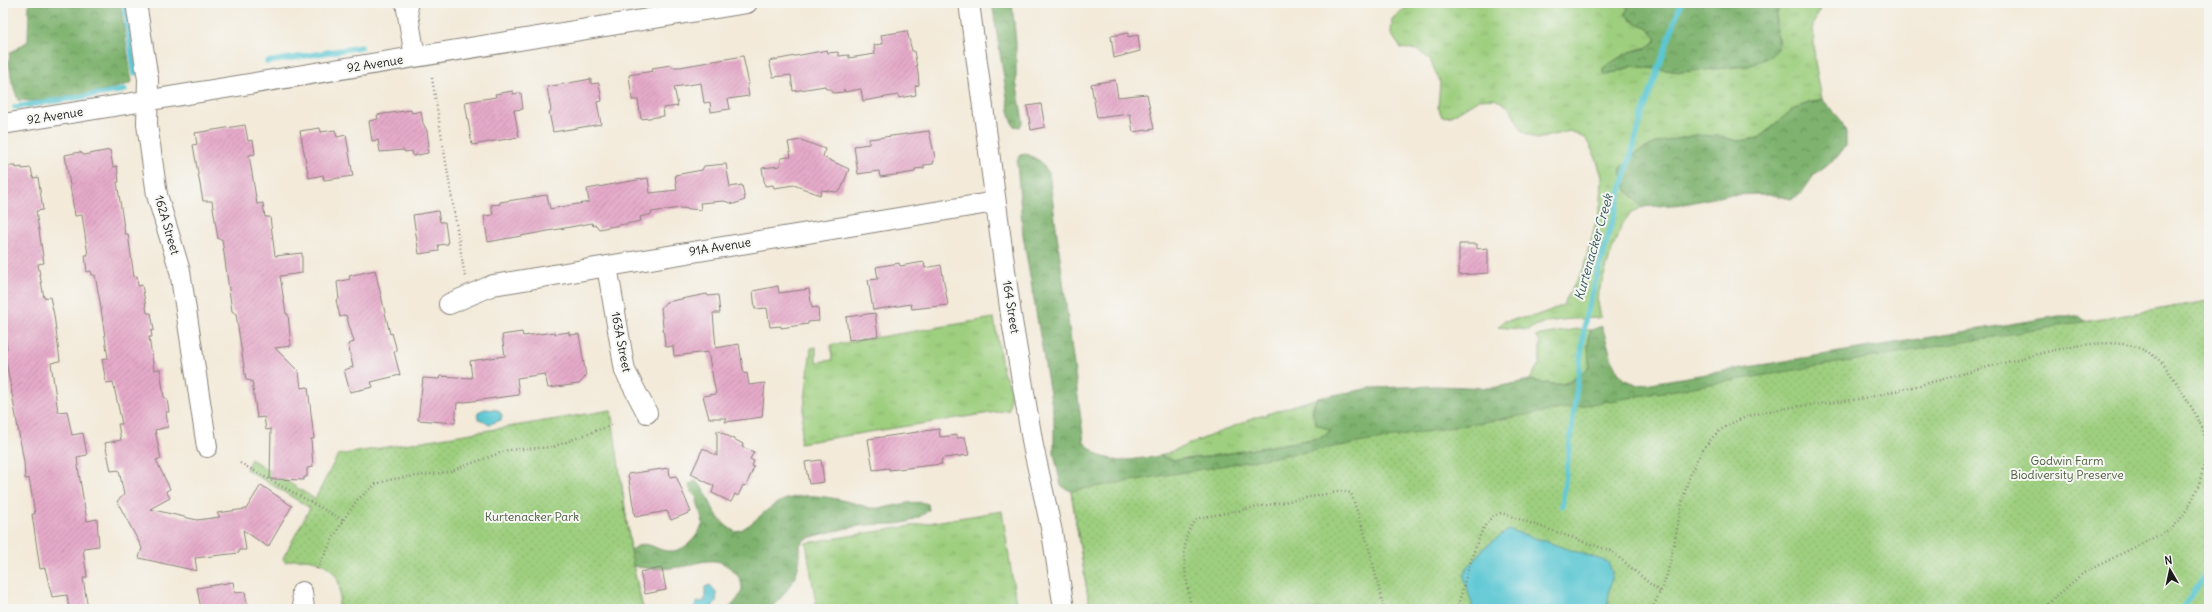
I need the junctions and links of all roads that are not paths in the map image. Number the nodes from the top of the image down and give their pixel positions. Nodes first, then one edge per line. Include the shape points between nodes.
1 (136, 3) edge
2 (406, 3) edge
3 (747, 3) edge
4 (969, 3) edge
5 (415, 57) junction
6 (147, 101) junction
7 (3, 124) edge
8 (995, 202) junction
9 (607, 266) junction
10 (449, 304) dead end
11 (647, 413) dead end
12 (207, 447) dead end
13 (1064, 609) edge

1 - 6 street, 162A Street via 148,79
2 - 5 street
3 - 5 street, 92 Avenue
4 - 8 street, 164 Street
5 - 6 street, 92 Avenue
6 - 7 street, 92 Avenue
6 - 12 street, 162A Street via 147,124 157,195 180,271
8 - 9 street, 91A Avenue
8 - 13 street, 164 Street via 1030,430 1052,532
9 - 10 street, 91A Avenue via 493,285
9 - 11 street, 163A Street via 624,371

